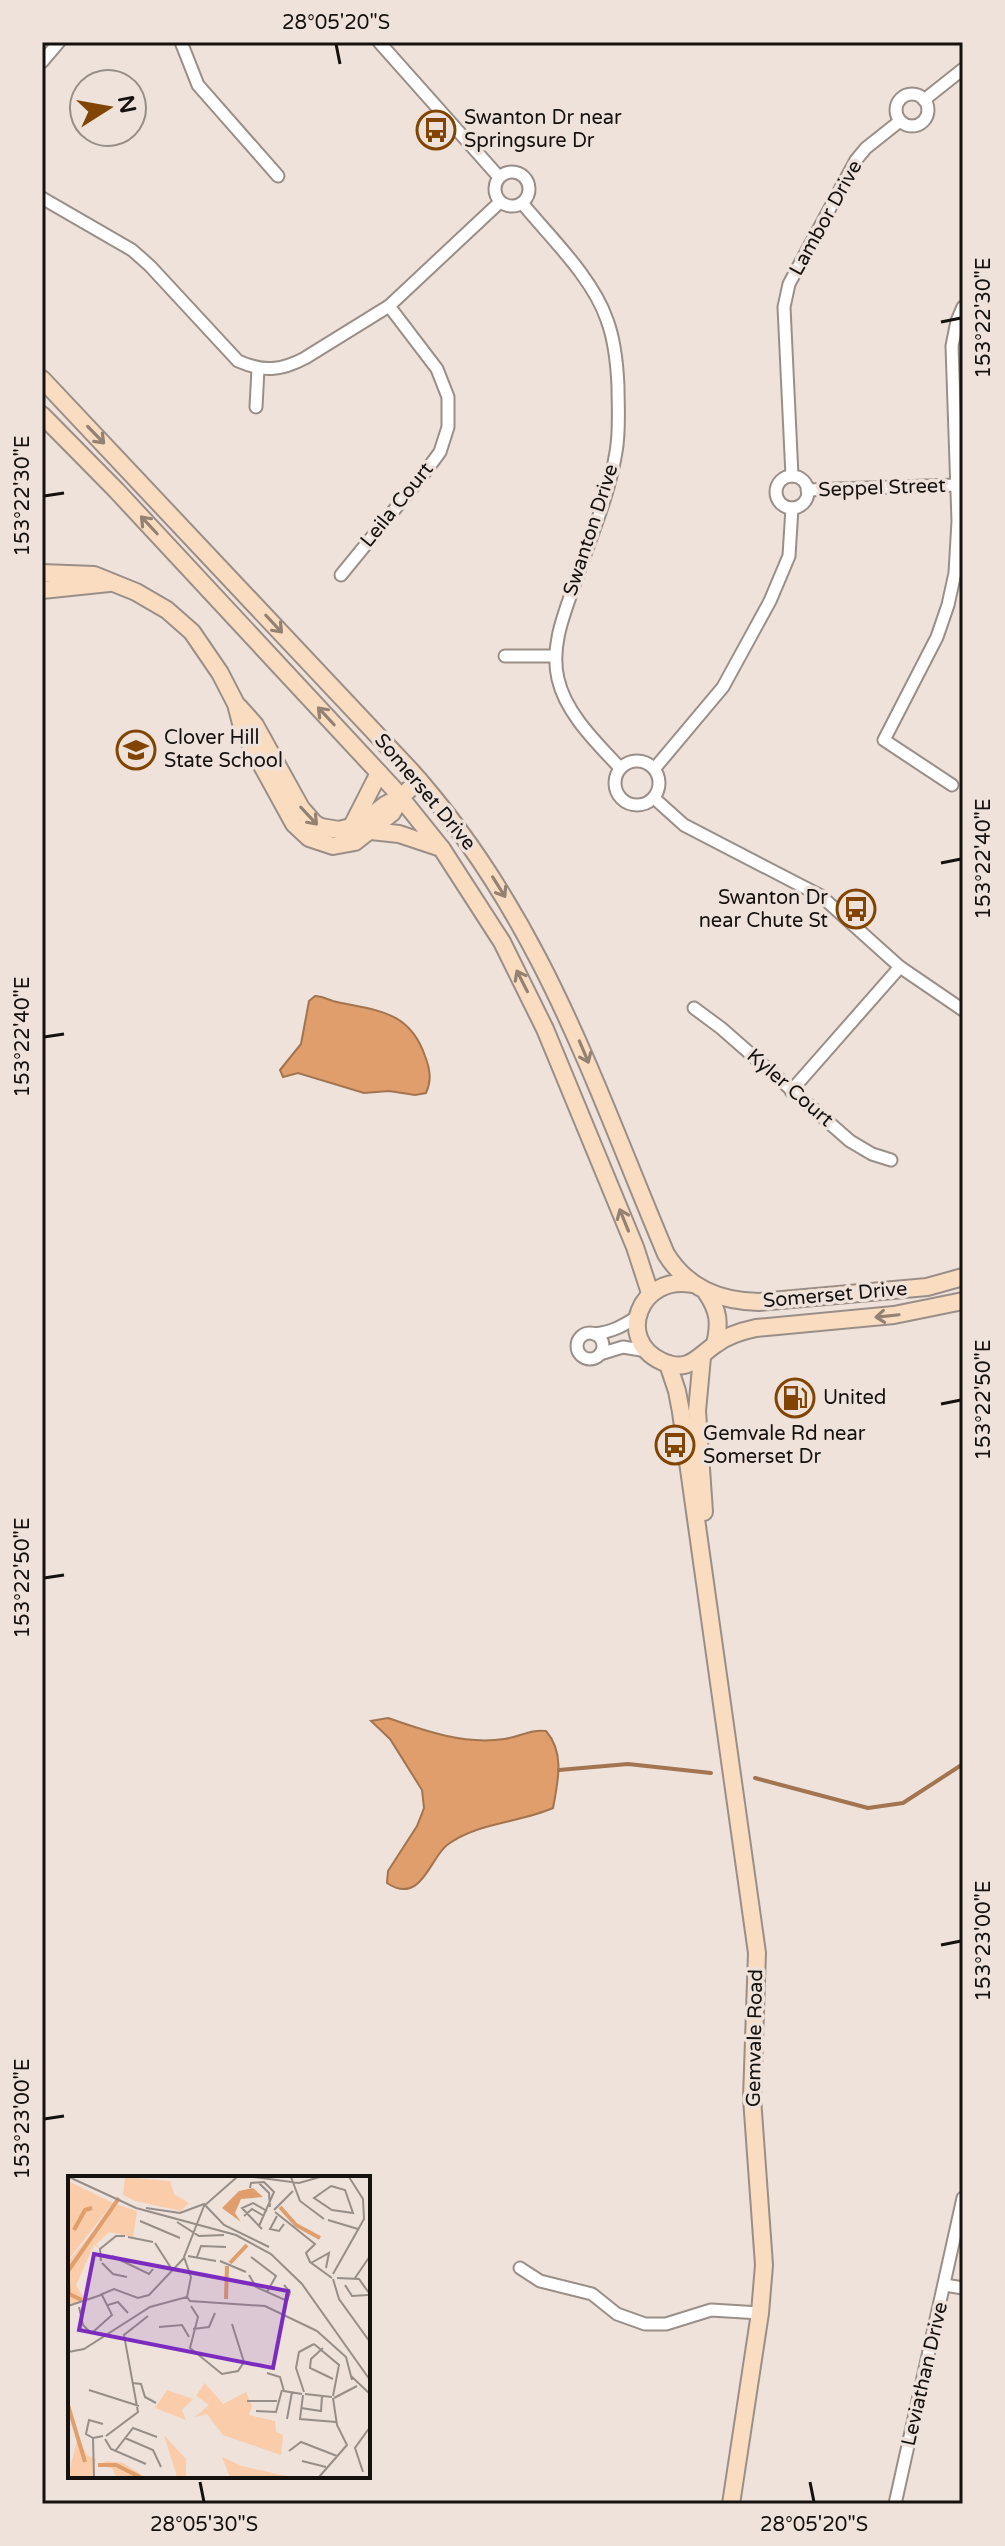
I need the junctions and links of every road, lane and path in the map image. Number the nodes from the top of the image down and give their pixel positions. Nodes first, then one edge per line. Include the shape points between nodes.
1 (59, 42) edge
2 (181, 42) edge
3 (379, 42) edge
4 (42, 62) edge
5 (963, 69) edge
6 (924, 100) junction
7 (900, 121) junction
8 (278, 176) dead end
9 (499, 177) junction
10 (42, 198) edge
11 (500, 202) junction
12 (522, 203) junction
13 (389, 306) junction
14 (963, 307) edge
15 (258, 369) junction
16 (42, 379) edge
17 (256, 407) dead end
18 (42, 415) edge
19 (792, 476) junction
20 (956, 485) junction
21 (807, 490) junction
22 (792, 508) junction
23 (42, 573) edge
24 (341, 575) dead end
25 (109, 583) junction
26 (42, 590) edge
27 (505, 656) dead end
28 (555, 656) junction
29 (236, 704) junction
30 (620, 768) junction
31 (655, 768) junction
32 (379, 773) junction
33 (419, 780) junction
34 (952, 785) dead end
35 (401, 797) junction
36 (654, 798) junction
37 (350, 829) junction
38 (371, 831) junction
39 (442, 849) junction
40 (900, 967) junction
41 (694, 1008) dead end
42 (963, 1010) edge
43 (791, 1091) junction
44 (891, 1160) dead end
45 (963, 1277) edge
46 (699, 1288) junction
47 (650, 1293) junction
48 (963, 1301) edge
49 (638, 1316) junction
50 (594, 1334) junction
51 (715, 1344) junction
52 (648, 1351) junction
53 (600, 1354) junction
54 (702, 1357) junction
55 (668, 1364) junction
56 (705, 1574) junction
57 (963, 2198) edge
58 (520, 2268) dead end
59 (945, 2285) junction
60 (963, 2288) edge
61 (760, 2313) junction
62 (731, 2504) edge
63 (895, 2504) edge

1 - 4 street
2 - 8 street via 198,85
3 - 9 street, Swanton Drive
5 - 6 street, Lambor Drive
6 - 7 street, Lambor Drive via 928,113 922,123 909,126
6 - 7 street, Lambor Drive via 912,94 900,99
7 - 19 street, Lambor Drive via 856,160 789,284 784,307
9 - 11 street via 495,193
9 - 12 street, Swanton Drive via 509,172 523,176 529,191
10 - 15 street via 132,250 230,354
11 - 12 street via 510,207
11 - 13 street
12 - 28 street, Swanton Drive via 603,309 617,379 613,467 559,629
13 - 15 street via 292,365
13 - 24 street, Leila Court via 441,376 448,397 448,427 440,452
14 - 20 street via 952,346
15 - 17 street
16 -> 33 main road, Somerset Drive
32 -> 18 main road, Somerset Drive
19 - 21 street via 802,479
19 - 22 street, Lambor Drive via 779,482 776,492 779,501
20 - 21 street, Seppel Street
20 - 34 street via 957,556 948,605 884,740
21 - 22 street via 804,502
22 - 31 street, Lambor Drive via 789,556 770,601 723,687
23 - 25 main road via 94,575
25 - 26 main road
25 - 29 main road via 136,592 180,620 211,658
27 - 28 street
28 - 30 street, Swanton Drive via 568,704
29 -> 37 main road via 255,725 308,818 321,827
29 - 38 main road via 243,731 298,830 333,846 355,842
30 - 31 street via 640,760
30 - 36 street, Swanton Drive via 615,781 622,799 634,805
31 - 36 street via 660,785
32 - 35 main road, Somerset Drive
32 - 37 main road
33 - 35 main road
33 -> 46 main road, Somerset Drive via 466,838 526,931 567,1012 666,1254 676,1271
35 - 37 main road
35 - 38 main road
35 - 39 main road, Somerset Drive
36 - 40 street via 684,825 821,896
38 - 39 main road
47 -> 39 main road, Somerset Drive via 540,1018 502,942
40 - 42 street
40 - 43 street
41 - 43 street, Kyler Court
43 - 44 street, Kyler Court via 850,1141
45 - 46 main road, Somerset Drive via 927,1287 771,1302 743,1302
46 - 47 main road, Somerset Drive via 669,1283
46 - 51 main road, Somerset Drive via 718,1313
47 - 49 main road
48 -> 51 main road, Somerset Drive via 894,1315 756,1328
49 - 50 street
49 - 52 main road via 637,1328
50 - 53 street via 602,1342
50 - 53 street via 579,1340 578,1360
51 - 54 main road, Somerset Drive
52 - 53 street via 623,1347
52 - 55 main road
54 - 55 main road
54 - 56 main road, Gemvale Road via 697,1411
55 - 56 main road, Gemvale Road via 677,1391
56 - 61 main road, Gemvale Road via 757,1953 752,2098 764,2265
57 - 59 street, Leviathan Drive
58 - 61 street via 540,2281 592,2294 633,2322 666,2324 711,2310
59 - 60 street
59 - 63 street, Leviathan Drive
61 - 62 main road, Gemvale Road

